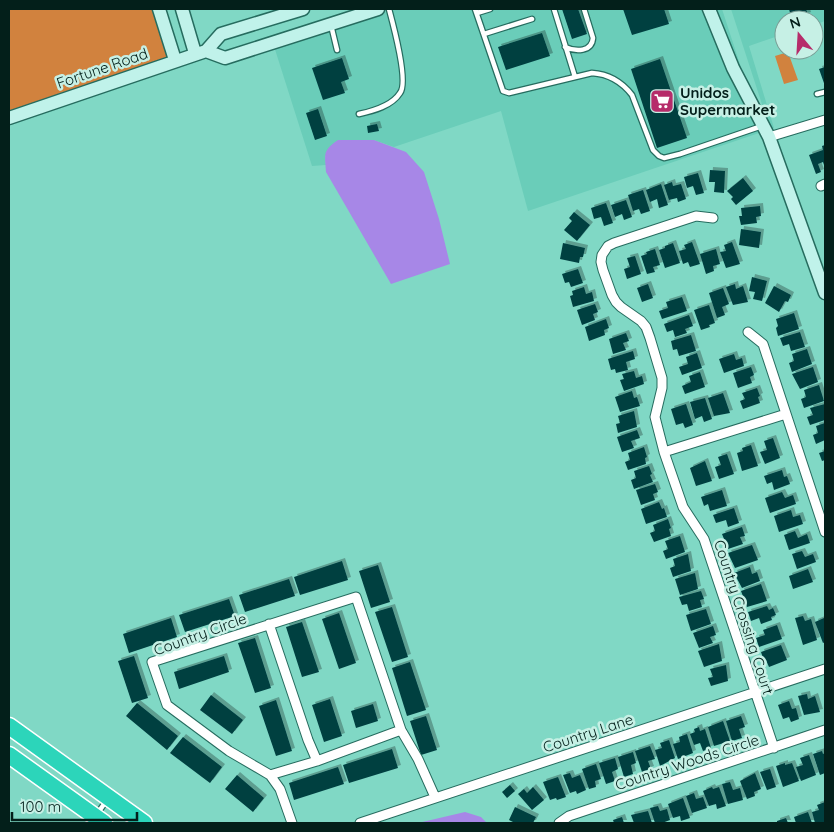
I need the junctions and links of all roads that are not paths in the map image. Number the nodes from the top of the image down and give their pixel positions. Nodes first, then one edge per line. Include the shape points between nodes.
1 (159, 9) edge
2 (182, 9) edge
3 (303, 9) edge
4 (378, 9) edge
5 (389, 9) edge
6 (490, 9) edge
7 (554, 9) edge
8 (584, 9) edge
9 (709, 9) edge
10 (476, 11) edge
11 (532, 19) dead end
12 (330, 24) junction
13 (484, 34) junction
14 (565, 47) junction
15 (337, 50) dead end
16 (201, 52) junction
17 (174, 60) junction
18 (575, 77) junction
19 (825, 92) edge
20 (818, 94) dead end
21 (359, 114) dead end
22 (9, 118) edge
23 (825, 120) edge
24 (763, 126) junction
25 (769, 137) junction
26 (713, 218) dead end
27 (825, 293) edge
28 (748, 332) dead end
29 (786, 414) junction
30 (664, 452) junction
31 (825, 532) edge
32 (269, 624) junction
33 (825, 669) edge
34 (755, 693) junction
35 (9, 726) edge
36 (400, 730) junction
37 (825, 730) edge
38 (774, 748) junction
39 (9, 755) edge
40 (317, 761) junction
41 (270, 775) junction
42 (435, 797) junction
43 (109, 798) junction
44 (99, 820) edge
45 (144, 823) edge
46 (292, 823) edge
47 (360, 823) edge
48 (559, 823) edge

1 - 17 main road
2 - 16 main road
3 - 16 main road, Fortune Road via 222,34
4 - 12 main road
5 - 21 lane via 404,84 400,93 385,106
6 - 10 lane
7 - 14 lane
8 - 14 lane via 593,43 580,51
9 - 24 main road via 733,68
10 - 13 lane
11 - 13 lane
12 - 15 lane
12 - 16 main road via 225,58
13 - 18 lane via 504,91 509,93
14 - 18 lane
16 - 17 main road, Fortune Road
17 - 22 main road, Fortune Road
18 - 24 lane via 603,74 626,88 632,95 653,150 664,158
19 - 20 lane
23 - 25 street
24 - 25 main road
25 - 27 main road
26 - 30 street, Country Crossing Court via 696,216 614,243 602,255 601,262 612,295 621,308 641,320 650,338 662,378 655,418
28 - 29 street via 763,344
29 - 30 street
29 - 31 street
30 - 34 street, Country Crossing Court via 683,507 704,539
32 - 36 street, Country Circle via 356,597
32 - 40 street
32 - 41 street, Country Circle via 152,662 167,705 229,751
33 - 34 street, Country Lane
34 - 38 street, Country Crossing Court
34 - 42 street, Country Lane
35 - 43 highway
36 - 40 street
36 - 42 street, Country Circle via 418,758
37 - 38 street, Country Woods Circle
38 - 48 street, Country Woods Circle via 569,816
39 - 44 highway
40 - 41 street
41 - 46 street via 280,789
42 - 47 street, Country Lane
43 - 44 lane
43 - 45 highway

